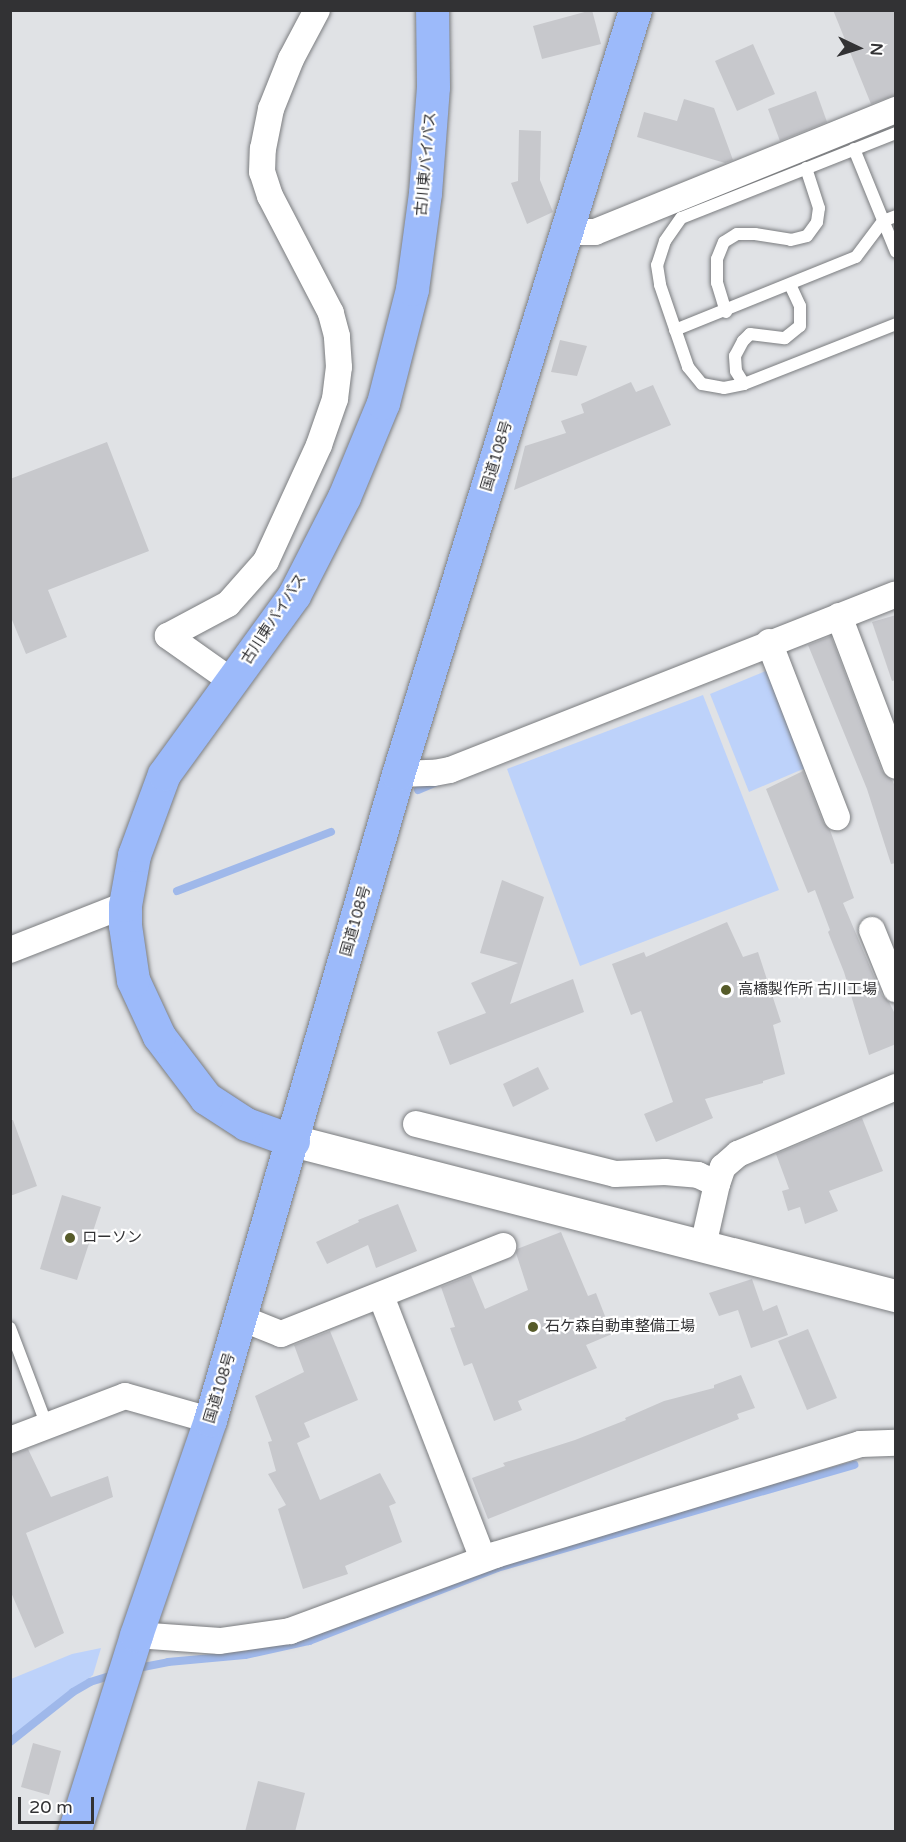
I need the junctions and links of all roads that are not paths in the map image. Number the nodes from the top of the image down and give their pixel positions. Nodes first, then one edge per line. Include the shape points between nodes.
1 (317, 10) edge
2 (432, 10) edge
3 (635, 10) edge
4 (896, 110) edge
5 (896, 133) edge
6 (854, 149) junction
7 (806, 168) junction
8 (896, 216) edge
9 (883, 221) junction
10 (566, 232) junction
11 (896, 252) edge
12 (790, 285) junction
13 (726, 312) junction
14 (896, 324) edge
15 (675, 330) junction
16 (744, 384) junction
17 (896, 594) edge
18 (843, 627) junction
19 (773, 654) junction
20 (232, 682) junction
21 (896, 766) edge
22 (398, 774) junction
23 (837, 817) dead end
24 (125, 906) junction
25 (872, 930) dead end
26 (10, 950) edge
27 (896, 990) edge
28 (896, 1087) edge
29 (417, 1124) dead end
30 (293, 1141) junction
31 (717, 1184) junction
32 (503, 1246) dead end
33 (703, 1246) junction
34 (381, 1296) junction
35 (896, 1296) edge
36 (241, 1318) junction
37 (10, 1328) edge
38 (210, 1420) junction
39 (48, 1426) junction
40 (10, 1440) edge
41 (896, 1443) edge
42 (483, 1559) junction
43 (127, 1661) junction
44 (74, 1832) edge

1 - 20 street via 271,109 262,172 270,196 331,313 339,367 335,399 319,445 266,561 228,604 168,636
2 - 20 highway, 古川東バイパス via 433,87 425,193 412,289 383,403 344,497 294,595
3 - 10 highway, 国道108号
4 - 10 street via 595,232
5 - 6 lane
6 - 7 lane
6 - 9 lane
7 - 13 lane via 819,208 817,222 807,236 791,240 737,234 724,242 717,259 717,283
7 - 15 lane via 681,218 665,241 657,266
8 - 9 lane
9 - 11 lane
9 - 12 lane via 856,257
10 - 22 highway, 国道108号
12 - 13 lane
12 - 16 lane via 800,306 800,326 785,338 750,334 743,341 735,356 736,371
13 - 15 lane
14 - 16 lane
15 - 16 lane via 688,367 702,384 724,388
17 - 18 street
18 - 19 street
18 - 21 street
19 - 22 street via 450,770
19 - 23 street
20 - 24 highway, 古川東バイパス via 164,774 134,855
22 - 30 highway, 国道108号
24 - 26 street
24 - 30 highway, 古川東バイパス via 124,925 133,980 159,1036 206,1098 246,1124
25 - 27 street
28 - 31 street via 738,1154 723,1167
29 - 31 street via 615,1174 698,1175
30 - 33 street
30 - 36 highway, 国道108号
31 - 33 street
32 - 34 street
33 - 35 street
34 - 36 street via 281,1334
34 - 42 street
36 - 38 highway, 国道108号
37 - 39 lane
38 - 39 street via 125,1396
38 - 43 highway, 国道108号
39 - 40 street
41 - 42 street via 860,1444
42 - 43 street via 290,1631
43 - 44 highway, 国道108号

